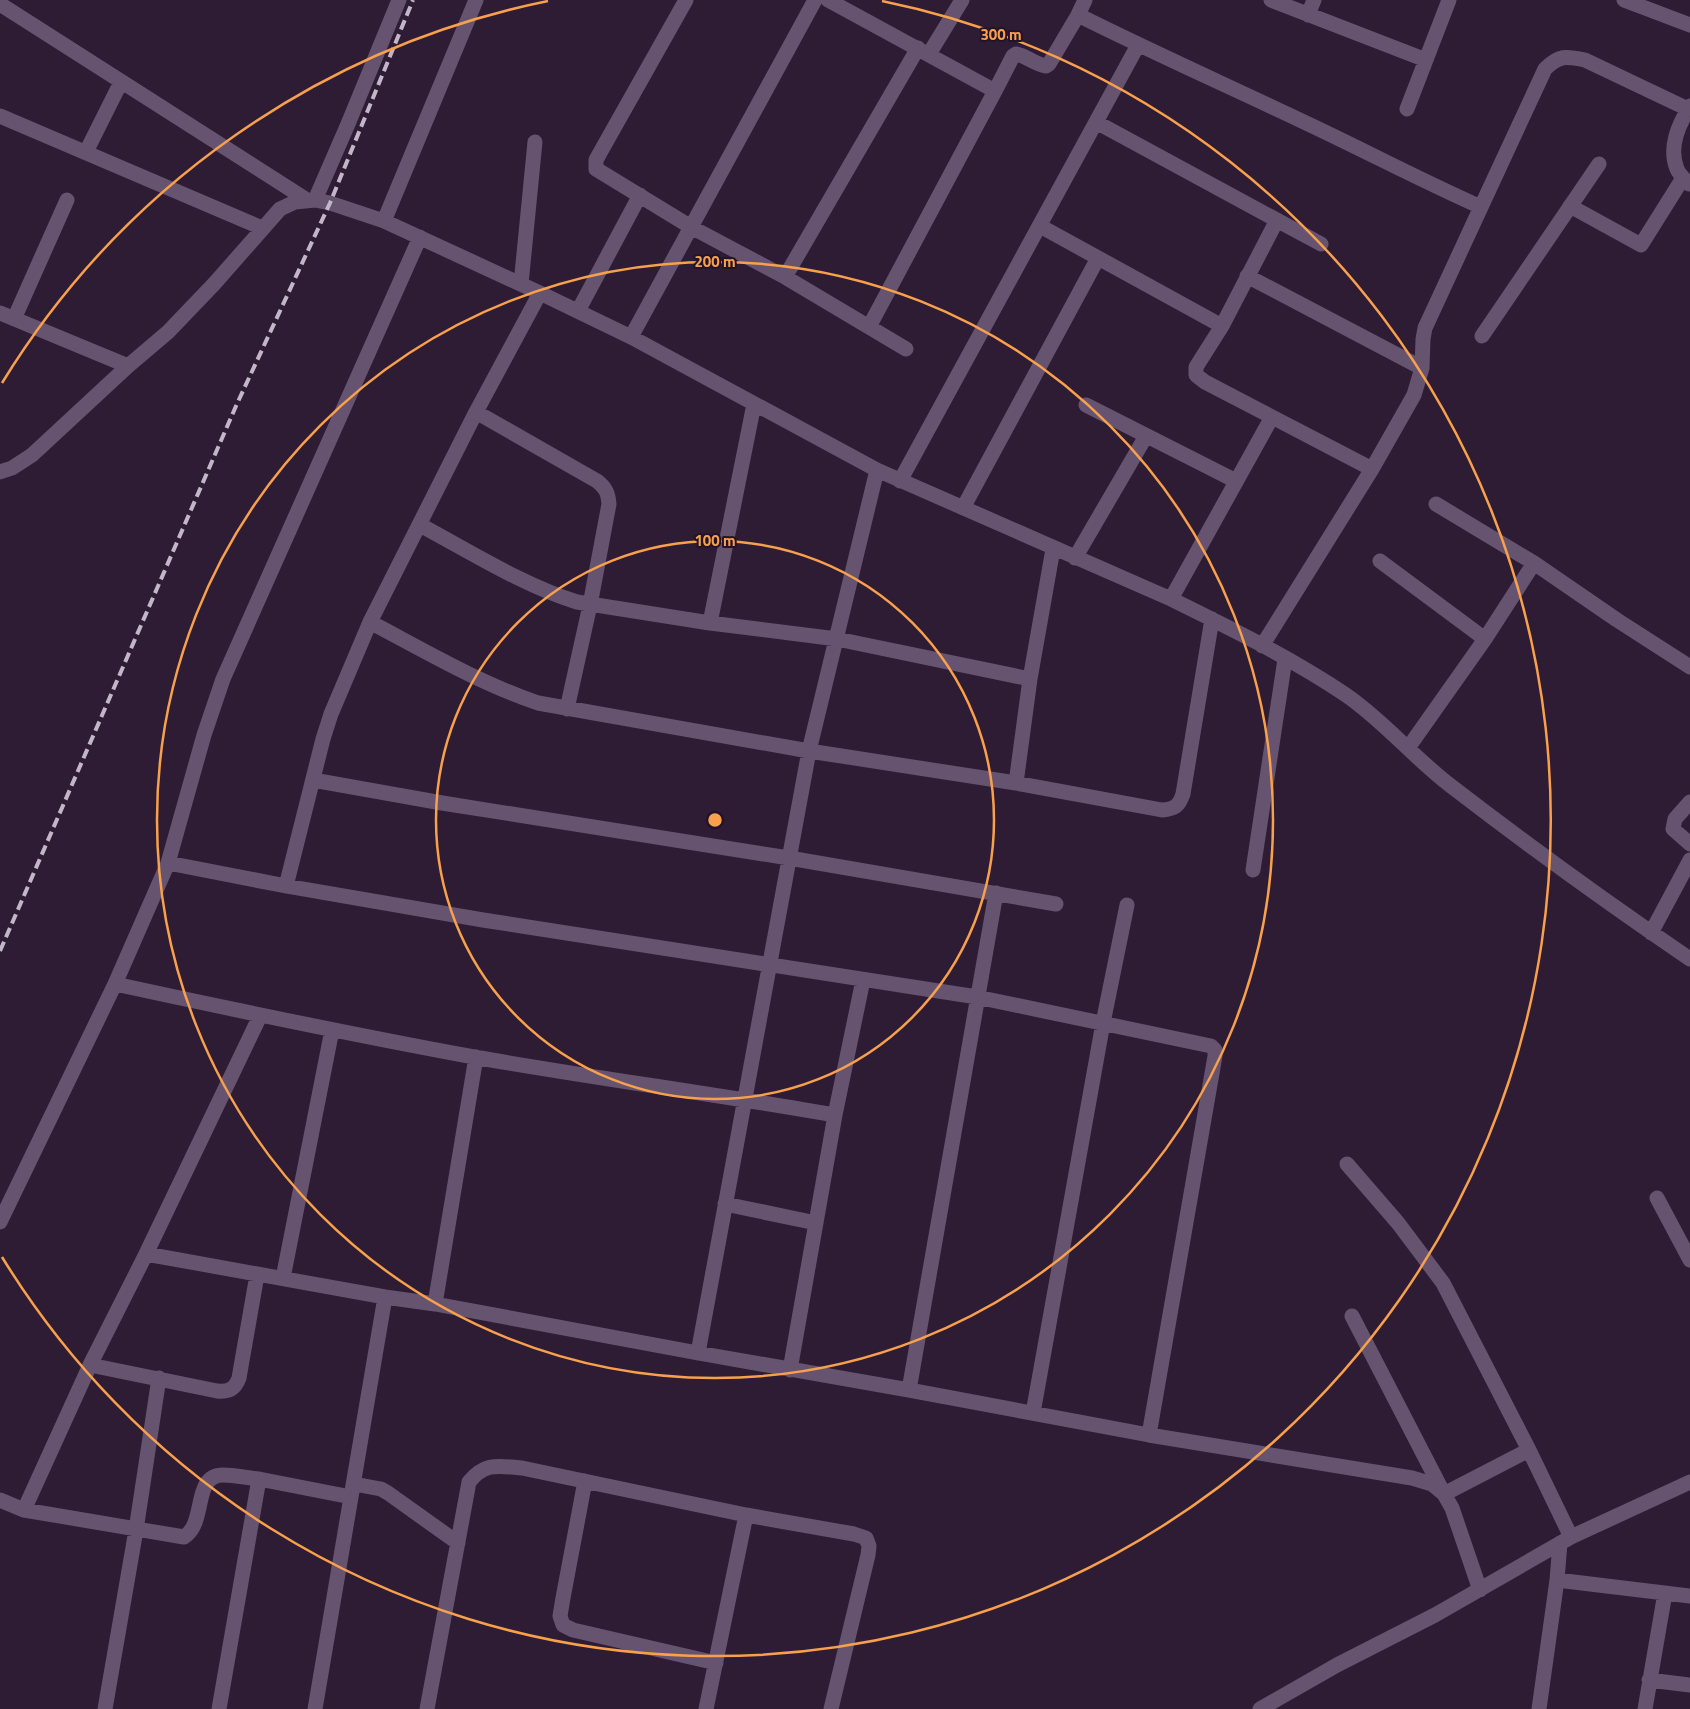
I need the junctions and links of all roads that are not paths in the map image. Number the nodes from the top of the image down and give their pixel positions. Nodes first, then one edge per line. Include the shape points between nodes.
1 (400, 0) edge
2 (476, 0) edge
3 (686, 0) edge
4 (815, 0) edge
5 (828, 0) edge
6 (962, 0) edge
7 (1085, 0) edge
8 (1271, 0) edge
9 (1314, 0) edge
10 (1449, 0) edge
11 (1624, 0) edge
12 (0, 4) edge
13 (1078, 15) junction
14 (1308, 15) junction
15 (1690, 25) edge
16 (1138, 45) junction
17 (924, 51) junction
18 (1426, 60) junction
19 (122, 82) junction
20 (995, 91) junction
21 (1689, 107) edge
22 (1407, 109) dead end
23 (0, 116) edge
24 (1096, 122) junction
25 (535, 142) dead end
26 (86, 152) junction
27 (1600, 164) dead end
28 (1687, 182) edge
29 (640, 195) junction
30 (67, 200) dead end
31 (311, 200) junction
32 (1570, 206) junction
33 (1481, 207) junction
34 (384, 220) junction
35 (1277, 220) junction
36 (1040, 226) junction
37 (691, 227) junction
38 (262, 228) junction
39 (420, 237) junction
40 (1321, 244) dead end
41 (1098, 258) junction
42 (1247, 276) junction
43 (785, 277) junction
44 (522, 284) junction
45 (540, 293) junction
46 (578, 311) junction
47 (0, 313) edge
48 (14, 319) junction
49 (1222, 326) junction
50 (869, 327) junction
51 (1482, 336) dead end
52 (631, 337) junction
53 (906, 349) dead end
54 (128, 366) junction
55 (1422, 368) junction
56 (754, 404) junction
57 (1086, 405) dead end
58 (476, 412) junction
59 (1272, 417) junction
60 (1146, 436) junction
61 (1372, 469) junction
62 (877, 470) junction
63 (0, 472) edge
64 (900, 481) junction
65 (1236, 481) junction
66 (1436, 504) dead end
67 (963, 508) junction
68 (420, 525) junction
69 (1053, 549) junction
70 (1075, 558) junction
71 (1380, 561) dead end
72 (1534, 563) junction
73 (1170, 599) junction
74 (590, 605) junction
75 (1212, 619) junction
76 (370, 622) junction
77 (710, 623) junction
78 (837, 639) junction
79 (1486, 639) junction
80 (1262, 646) junction
81 (1285, 659) junction
82 (1690, 667) edge
83 (1030, 679) junction
84 (567, 709) junction
85 (1408, 748) junction
86 (809, 751) junction
87 (313, 780) junction
88 (1016, 783) junction
89 (1690, 802) edge
90 (1690, 844) edge
91 (789, 858) junction
92 (1690, 860) edge
93 (168, 864) junction
94 (1253, 870) dead end
95 (286, 886) junction
96 (996, 893) junction
97 (1056, 904) dead end
98 (1127, 905) dead end
99 (1651, 932) junction
100 (1690, 959) edge
101 (771, 964) junction
102 (863, 980) junction
103 (115, 984) junction
104 (977, 997) junction
105 (260, 1016) junction
106 (1103, 1023) junction
107 (332, 1030) junction
108 (476, 1057) junction
109 (744, 1099) junction
110 (835, 1115) junction
111 (1347, 1164) dead end
112 (1657, 1198) dead end
113 (725, 1204) junction
114 (0, 1222) edge
115 (816, 1223) junction
116 (146, 1254) junction
117 (1690, 1260) edge
118 (257, 1275) junction
119 (283, 1278) junction
120 (386, 1296) junction
121 (435, 1304) junction
122 (1352, 1316) dead end
123 (698, 1354) junction
124 (90, 1365) junction
125 (790, 1370) junction
126 (159, 1378) junction
127 (910, 1390) junction
128 (1034, 1413) junction
129 (1149, 1435) junction
130 (1530, 1450) junction
131 (259, 1480) junction
132 (585, 1481) junction
133 (1690, 1482) edge
134 (353, 1491) junction
135 (1444, 1494) junction
136 (0, 1500) edge
137 (24, 1510) junction
138 (746, 1515) junction
139 (136, 1530) junction
140 (1565, 1540) junction
141 (458, 1543) junction
142 (1557, 1580) junction
143 (1480, 1590) junction
144 (1665, 1593) junction
145 (1690, 1596) edge
146 (716, 1663) junction
147 (1650, 1680) junction
148 (1690, 1686) edge
149 (105, 1709) edge
150 (219, 1709) edge
151 (315, 1709) edge
152 (427, 1709) edge
153 (706, 1709) edge
154 (831, 1709) edge
155 (1260, 1709) edge
156 (1539, 1709) edge
157 (1645, 1709) edge

1 - 31 street via 348,124
2 - 34 street
3 - 29 street via 596,160 596,169
4 - 37 street
5 - 17 street
6 - 17 street
7 - 13 street
8 - 14 street
9 - 14 street
10 - 18 street
11 - 15 street
12 - 19 street
13 - 16 street
13 - 20 street via 1049,64 1042,66 1016,54
14 - 18 street
16 - 24 street
16 - 33 street
17 - 20 street
17 - 43 street
18 - 22 street
19 - 26 street
19 - 31 street
20 - 50 street
21 - 28 street via 1677,132 1673,151 1677,170
21 - 33 street via 1584,60 1568,56 1554,60 1545,69
23 - 26 street
24 - 35 street
24 - 36 street
25 - 44 street
26 - 38 street
27 - 32 street
28 - 32 street via 1641,245
29 - 37 street
29 - 46 street
30 - 48 street
31 - 34 street
31 - 38 street via 295,202 280,209
32 - 51 street
33 - 55 street via 1425,328
34 - 39 street
35 - 40 street
35 - 42 street
36 - 41 street
36 - 64 street
37 - 43 street
37 - 52 street
38 - 54 street via 193,307
39 - 44 street
39 - 93 street via 222,679
41 - 49 street
41 - 67 street
42 - 49 street
42 - 55 street
43 - 50 street
44 - 45 street
45 - 46 street
45 - 58 street
46 - 52 street
47 - 48 street
48 - 54 street
49 - 59 street via 1196,366 1196,375
50 - 53 street
52 - 56 street
54 - 63 street via 32,455
55 - 61 street via 1414,395
56 - 62 street
56 - 77 street
57 - 60 street
58 - 68 street
58 - 74 street via 605,486 609,504
59 - 61 street
59 - 65 street
60 - 65 street
60 - 70 street
61 - 80 street
62 - 64 street
62 - 78 street
64 - 67 street
65 - 73 street
66 - 72 street
67 - 69 street
68 - 74 street via 542,590
68 - 76 street
69 - 70 street
69 - 83 street
70 - 73 street
71 - 79 street
72 - 79 street
72 - 82 street
73 - 75 street
74 - 77 street
74 - 84 street
75 - 80 street
75 - 88 street via 1180,804 1173,809 1162,810
76 - 84 street via 483,682 538,703
76 - 87 street via 331,714
77 - 78 street
78 - 83 street
78 - 86 street
79 - 85 street
80 - 81 street
81 - 85 street via 1348,696
81 - 94 street
83 - 88 street
84 - 86 street
85 - 99 street via 1450,785
86 - 88 street
86 - 91 street
87 - 91 street via 442,804
87 - 95 street
89 - 90 street via 1675,820 1674,829
91 - 96 street
91 - 101 street
92 - 99 street
93 - 95 street
93 - 103 street
95 - 101 street
96 - 97 street
96 - 104 street
98 - 106 street
99 - 100 street
101 - 102 street
101 - 109 street
102 - 104 street
102 - 110 street
103 - 105 street
103 - 114 street
104 - 106 street
104 - 127 street
105 - 107 street
105 - 116 street
106 - 128 street
106 - 129 street via 1204,1043 1215,1050
107 - 108 street
107 - 119 street
108 - 109 street
108 - 121 street
109 - 110 street
109 - 113 street
110 - 115 street
111 - 130 street via 1404,1231 1442,1283
112 - 117 street
113 - 115 street
113 - 123 street
115 - 125 street
116 - 118 street
116 - 124 street
118 - 119 street
118 - 126 street via 236,1387 228,1392 217,1391
119 - 120 street
120 - 121 street
120 - 134 street
121 - 123 street
122 - 135 street
123 - 125 street
124 - 126 street
124 - 137 street
125 - 127 street
126 - 139 street
127 - 128 street
128 - 129 street
129 - 135 street via 1412,1478 1432,1484
130 - 135 street
130 - 140 street
131 - 134 street
131 - 139 street via 213,1476 207,1482 195,1524 184,1537
131 - 150 street
132 - 138 street
132 - 141 street via 522,1468 497,1466 478,1470 469,1482
132 - 146 street via 560,1616 563,1625
133 - 140 street
134 - 141 street via 381,1489
134 - 151 street
135 - 143 street via 1452,1508
136 - 137 street
137 - 139 street
138 - 146 street
138 - 154 street via 866,1538 868,1554
139 - 149 street
140 - 142 street
140 - 143 street
141 - 152 street
142 - 144 street
142 - 156 street
143 - 155 street
144 - 145 street
144 - 147 street
146 - 153 street
147 - 148 street
147 - 157 street

